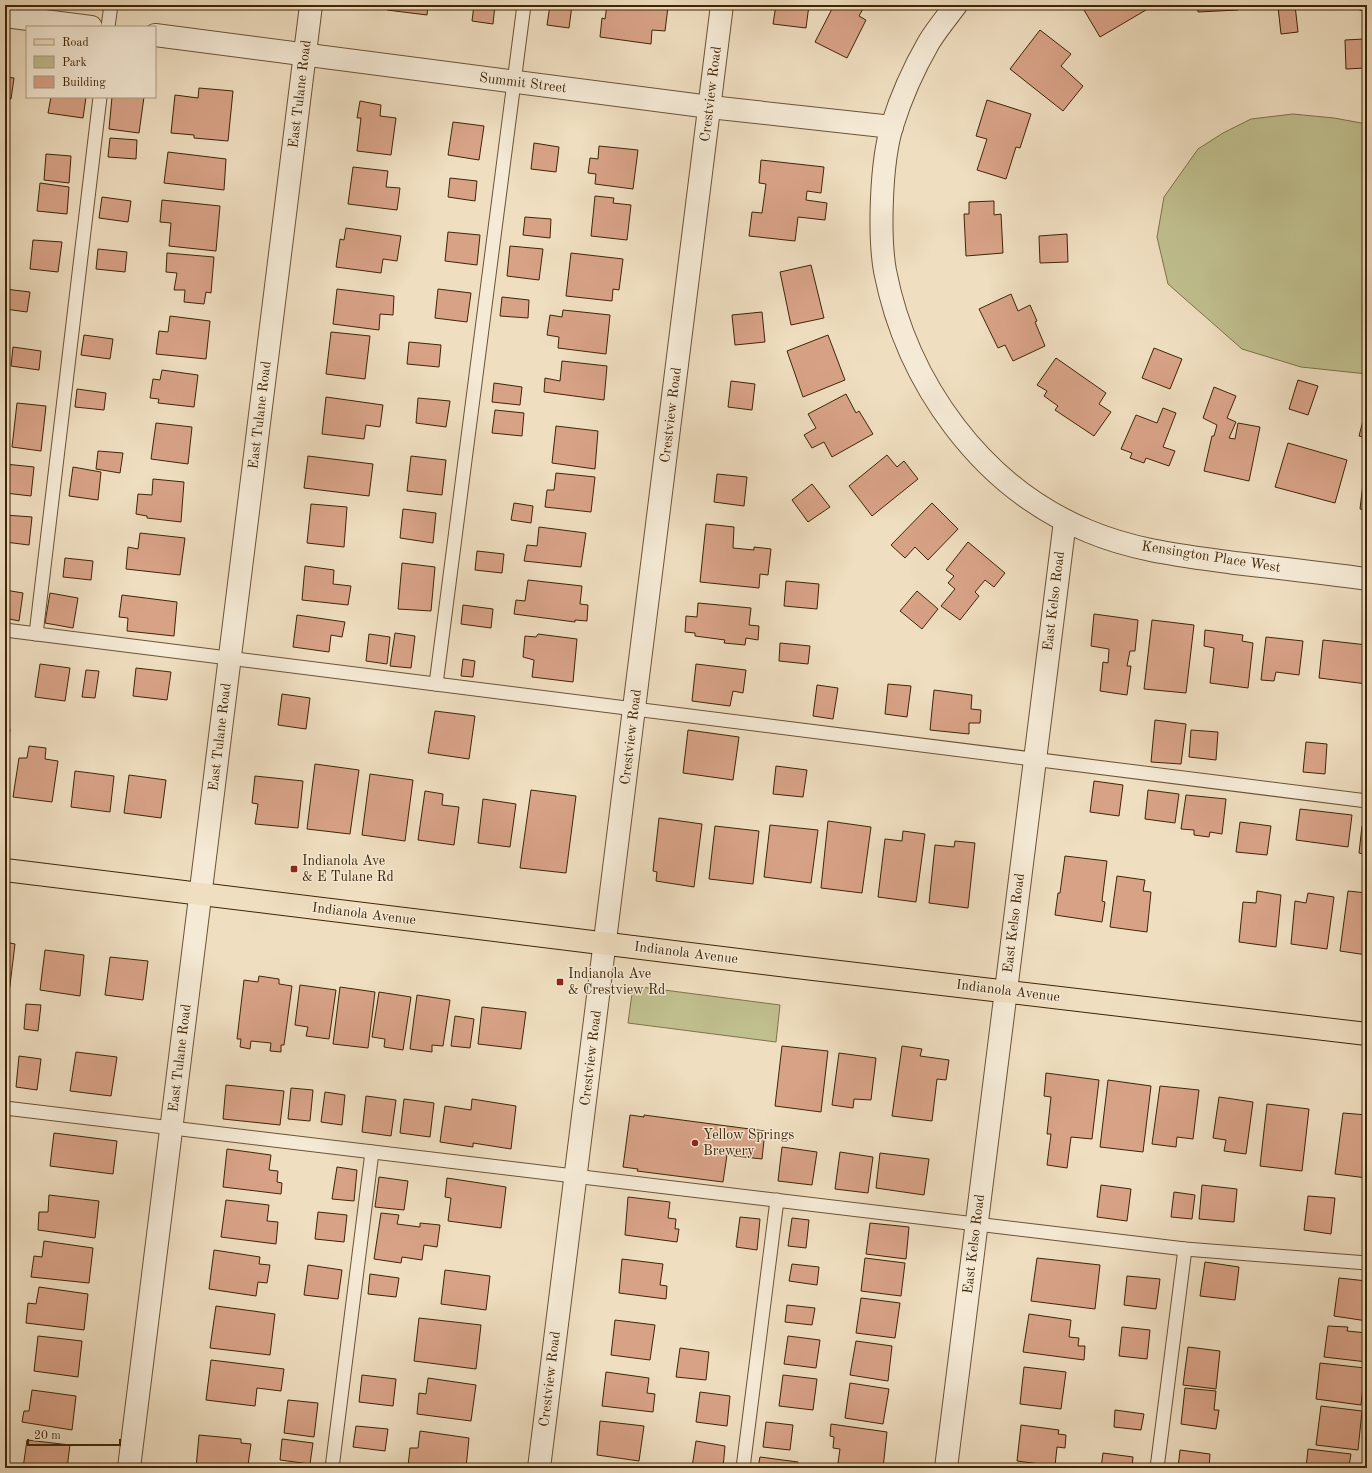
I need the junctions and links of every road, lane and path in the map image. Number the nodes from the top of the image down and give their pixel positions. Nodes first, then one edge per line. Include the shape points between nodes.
1 (111, 5) edge
2 (311, 5) edge
3 (524, 5) edge
4 (722, 5) edge
5 (956, 5) edge
6 (5, 16) edge
7 (83, 26) edge
8 (108, 26) edge
9 (156, 35) edge
10 (305, 55) junction
11 (515, 82) junction
12 (100, 98) edge
13 (710, 107) junction
14 (892, 128) junction
15 (1065, 521) junction
16 (1367, 579) edge
17 (5, 630) edge
18 (36, 634) junction
19 (230, 658) junction
20 (436, 684) junction
21 (634, 709) junction
22 (1035, 759) junction
23 (1367, 801) edge
24 (5, 870) edge
25 (200, 894) junction
26 (605, 943) junction
27 (1006, 990) junction
28 (1367, 1034) edge
29 (5, 1108) edge
30 (171, 1128) junction
31 (372, 1152) junction
32 (576, 1176) junction
33 (777, 1200) junction
34 (977, 1224) junction
35 (1185, 1249) junction
36 (1367, 1263) edge
37 (128, 1468) edge
38 (332, 1468) edge
39 (539, 1468) edge
40 (743, 1468) edge
41 (946, 1468) edge
42 (1157, 1468) edge

1 - 8 lane
2 - 10 street, East Tulane Road
3 - 11 lane
4 - 13 street, Crestview Road
5 - 14 street, Kensington Place West via 929,43 907,85
6 - 7 street
9 - 10 street, Summit Street
10 - 11 street, Summit Street
10 - 19 street, East Tulane Road
11 - 13 street, Summit Street
11 - 20 lane
12 - 18 lane
13 - 14 street, Summit Street
13 - 21 street, Crestview Road
14 - 15 street, Kensington Place West via 883,174 881,219 885,270 903,333 938,405 957,431 980,457 1007,481
15 - 16 street, Kensington Place West via 1117,542 1179,556
15 - 22 street, East Kelso Road
17 - 18 lane
18 - 19 lane
19 - 20 lane
19 - 25 street, East Tulane Road
20 - 21 lane
21 - 22 lane
21 - 26 street, Crestview Road
22 - 23 lane
22 - 27 street, East Kelso Road
24 - 25 main road, Indianola Avenue
25 - 26 main road, Indianola Avenue
25 - 30 street, East Tulane Road
26 - 27 main road, Indianola Avenue
26 - 32 street, Crestview Road
27 - 28 main road, Indianola Avenue
27 - 34 street, East Kelso Road
29 - 30 lane
30 - 31 lane
30 - 37 street, East Tulane Road
31 - 32 lane
31 - 38 lane
32 - 33 lane
32 - 39 street, Crestview Road
33 - 34 lane
33 - 40 lane
34 - 35 lane
34 - 41 street, East Kelso Road
35 - 36 lane
35 - 42 lane

